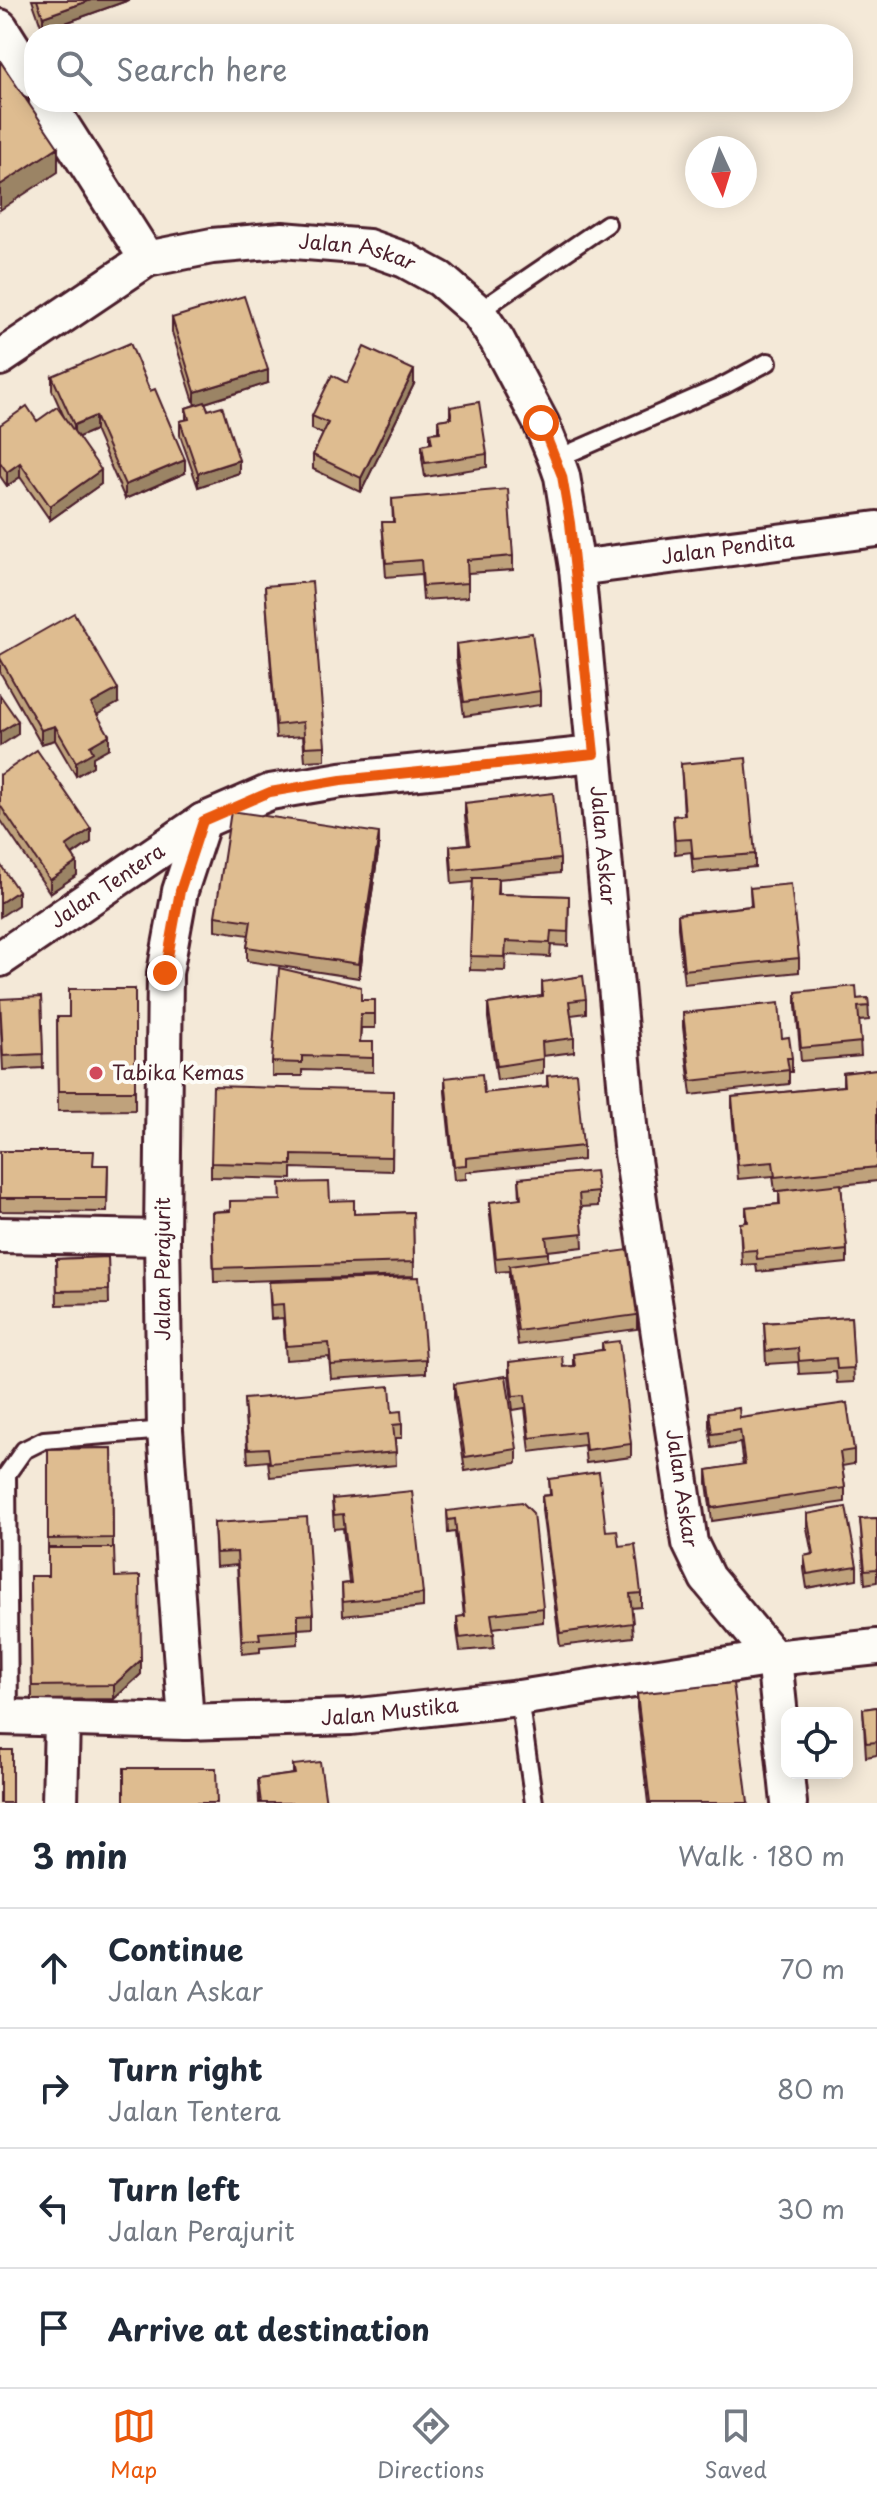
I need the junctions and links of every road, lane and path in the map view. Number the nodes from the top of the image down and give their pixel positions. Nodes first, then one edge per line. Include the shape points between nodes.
1 (2, 33) edge
2 (24, 66) edge
3 (53, 112) edge
4 (607, 224) dead end
5 (147, 259) junction
6 (478, 312) junction
7 (0, 358) edge
8 (768, 362) dead end
9 (556, 459) junction
10 (877, 529) edge
11 (577, 568) junction
12 (594, 754) junction
13 (203, 821) junction
14 (0, 959) edge
15 (0, 1235) edge
16 (162, 1238) junction
17 (165, 1430) junction
18 (877, 1647) edge
19 (774, 1658) junction
20 (519, 1698) junction
21 (4, 1717) edge
22 (62, 1720) junction
23 (186, 1722) junction
24 (60, 1803) edge
25 (534, 1803) edge
26 (789, 1803) edge

1 - 2 street
3 - 5 street
4 - 6 lane
5 - 6 street, Jalan Askar via 282,240 368,247 440,279
5 - 7 street, Jalan Askar
6 - 9 street, Jalan Askar
8 - 9 lane
9 - 11 street, Jalan Askar
10 - 11 street, Jalan Pendita
11 - 12 street, Jalan Askar
12 - 13 street, Jalan Tentera via 270,792
12 - 19 street, Jalan Askar via 631,1146 690,1543 707,1578
13 - 14 street, Jalan Tentera
13 - 16 street, Jalan Perajurit via 180,891 165,973
15 - 16 street
16 - 17 street, Jalan Perajurit
17 - 21 lane via 44,1440 24,1450 7,1474
17 - 23 street, Jalan Perajurit
18 - 19 street
19 - 20 street, Jalan Mustika
19 - 26 street
20 - 23 street, Jalan Mustika via 351,1717
20 - 25 lane
21 - 22 street, Jalan Mustika
22 - 23 street, Jalan Mustika
22 - 24 street

